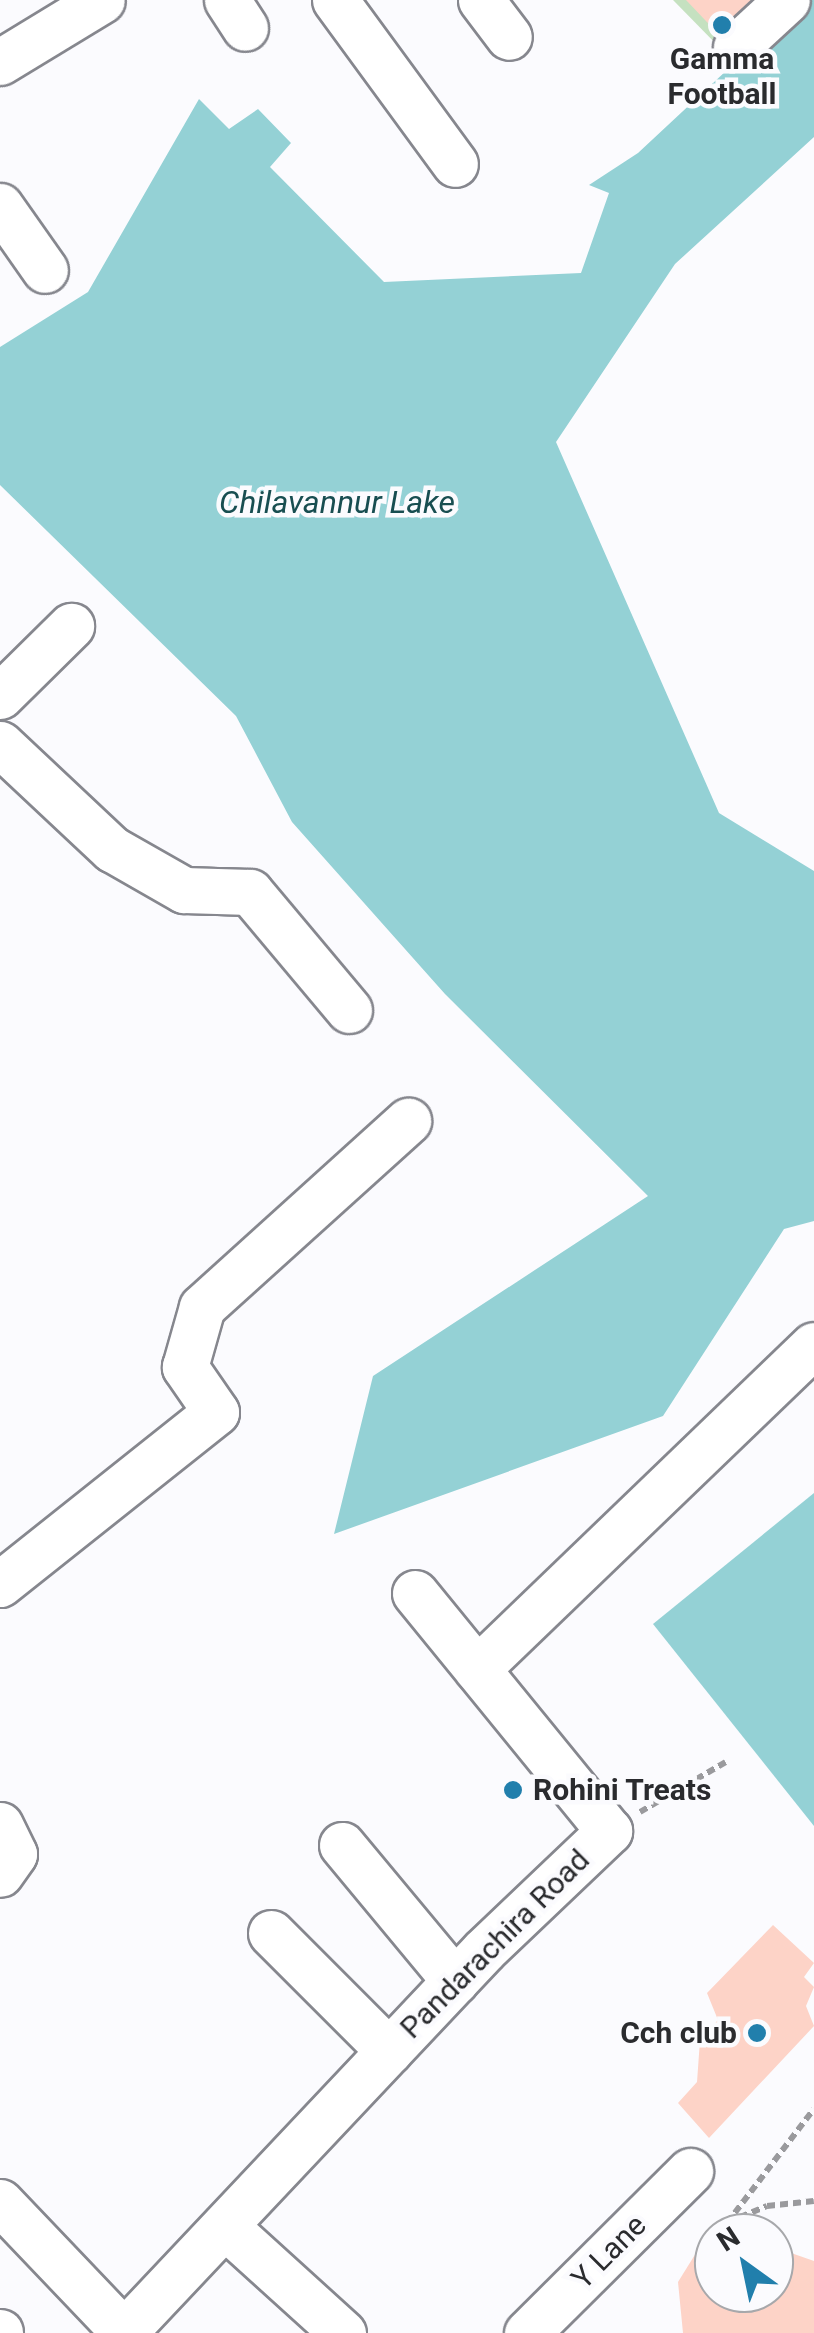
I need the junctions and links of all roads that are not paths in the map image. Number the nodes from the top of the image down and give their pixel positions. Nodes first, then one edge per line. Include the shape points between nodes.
1 (102, 0) edge
2 (335, 0) edge
3 (481, 0) edge
4 (787, 0) edge
5 (509, 37) dead end
6 (736, 47) dead end
7 (0, 62) edge
8 (455, 164) dead end
9 (0, 206) edge
10 (45, 270) dead end
11 (71, 626) dead end
12 (0, 696) edge
13 (0, 744) edge
14 (349, 1010) dead end
15 (408, 1121) dead end
16 (814, 1345) edge
17 (0, 1584) edge
18 (416, 1593) dead end
19 (477, 1669) junction
20 (0, 1825) edge
21 (342, 1845) dead end
22 (0, 1874) edge
23 (271, 1933) dead end
24 (455, 1981) junction
25 (389, 2051) junction
26 (690, 2171) dead end
27 (0, 2202) edge
28 (226, 2227) junction
29 (124, 2332) edge
30 (343, 2333) edge
31 (527, 2333) edge

1 - 7 street
2 - 8 street
3 - 5 street
4 - 6 street
9 - 10 street
11 - 12 street
13 - 14 street via 112,849 184,890 250,892
15 - 17 street via 202,1306 186,1367 216,1412
16 - 19 street
18 - 19 street, Pandarachira Road
19 - 24 street, Pandarachira Road via 609,1831
20 - 22 street via 14,1854
21 - 24 street
23 - 25 street
24 - 25 street, Pandarachira Road
25 - 28 street, Pandarachira Road
26 - 31 street, Y Lane
27 - 29 street
28 - 29 street, Pandarachira Road
28 - 30 street

